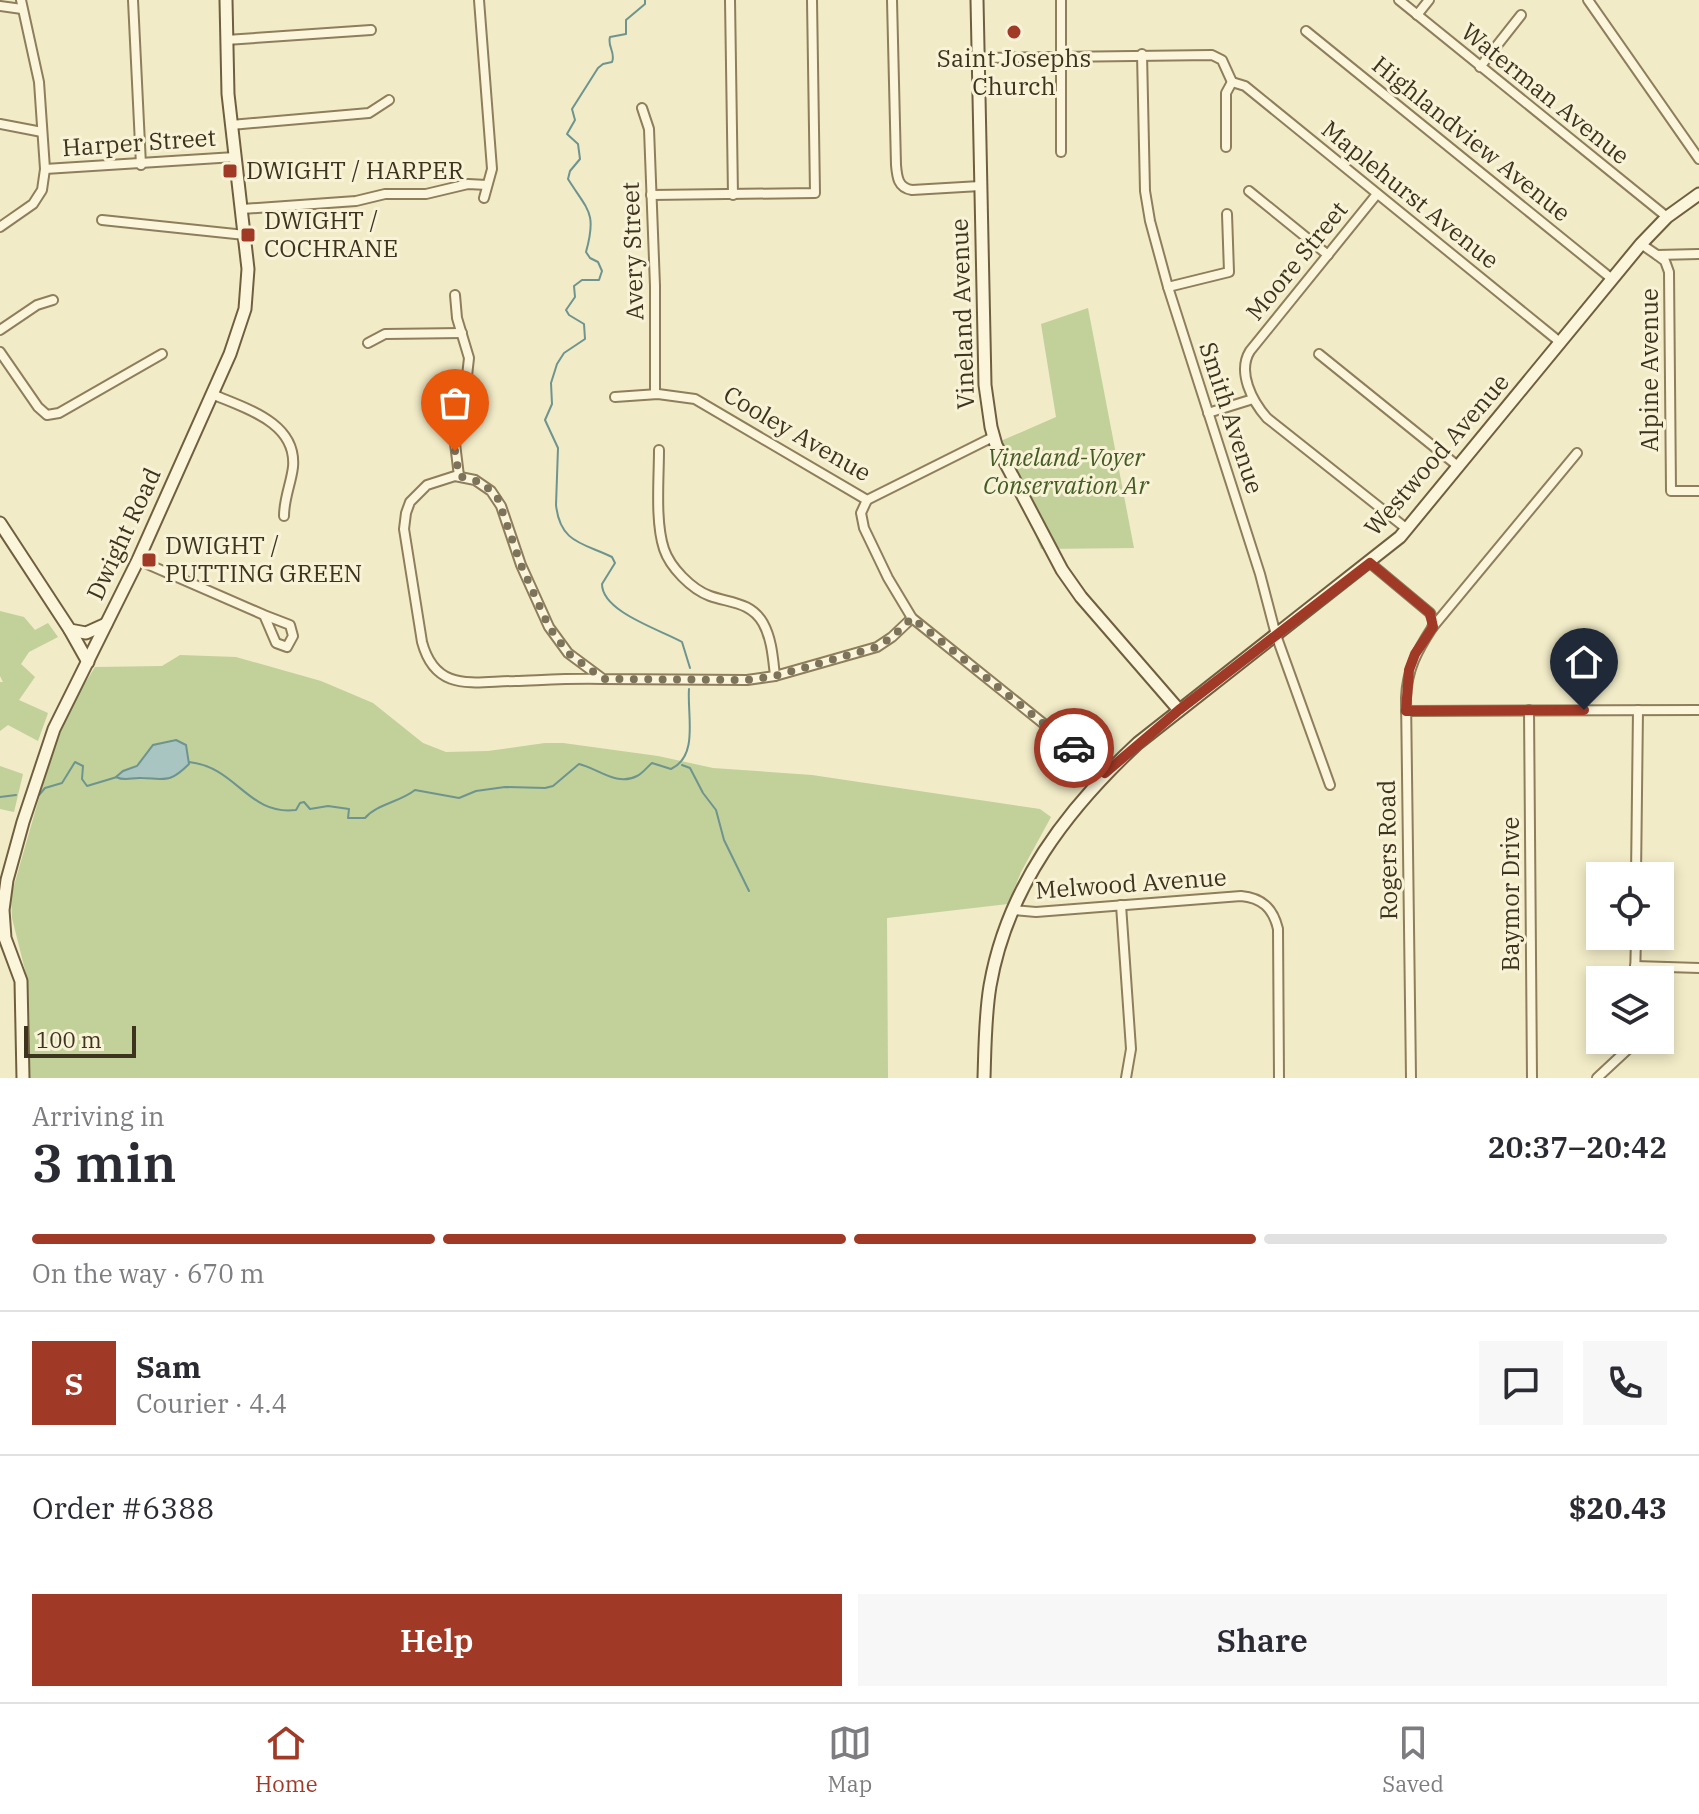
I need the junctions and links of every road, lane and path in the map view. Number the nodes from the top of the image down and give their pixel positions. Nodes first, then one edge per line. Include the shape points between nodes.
1 (133, 0) edge
2 (226, 0) edge
3 (479, 0) edge
4 (730, 0) edge
5 (812, 0) edge
6 (892, 0) edge
7 (977, 0) edge
8 (1061, 0) edge
9 (1399, 0) edge
10 (1429, 0) edge
11 (1588, 0) edge
12 (22, 4) edge
13 (0, 6) edge
14 (1417, 15) junction
15 (1521, 15) dead end
16 (371, 30) dead end
17 (1306, 31) dead end
18 (226, 40) junction
19 (1142, 54) junction
20 (1063, 56) junction
21 (978, 58) junction
22 (1480, 67) junction
23 (1232, 82) junction
24 (389, 100) dead end
25 (642, 108) dead end
26 (0, 124) edge
27 (231, 125) junction
28 (42, 132) junction
29 (1226, 147) dead end
30 (1061, 152) dead end
31 (235, 157) junction
32 (1699, 159) edge
33 (141, 165) junction
34 (45, 169) junction
35 (487, 185) junction
36 (980, 186) junction
37 (1249, 191) dead end
38 (1377, 194) junction
39 (1699, 194) edge
40 (651, 195) junction
41 (733, 195) junction
42 (484, 198) dead end
43 (242, 209) junction
44 (1227, 214) dead end
45 (1667, 217) junction
46 (102, 220) dead end
47 (0, 227) edge
48 (245, 235) junction
49 (1641, 244) junction
50 (1699, 254) edge
51 (1328, 255) junction
52 (1657, 255) junction
53 (1612, 279) junction
54 (1168, 287) junction
55 (455, 295) dead end
56 (53, 300) dead end
57 (0, 330) edge
58 (462, 333) junction
59 (368, 343) dead end
60 (1561, 343) junction
61 (0, 352) edge
62 (162, 354) dead end
63 (1319, 354) dead end
64 (212, 394) junction
65 (655, 394) junction
66 (615, 397) dead end
67 (1253, 399) junction
68 (1208, 413) junction
69 (993, 437) junction
70 (659, 450) dead end
71 (1577, 453) dead end
72 (1459, 467) junction
73 (459, 476) junction
74 (1699, 491) edge
75 (867, 500) junction
76 (284, 516) dead end
77 (0, 523) edge
78 (1407, 529) junction
79 (138, 560) junction
80 (1370, 563) junction
81 (264, 615) dead end
82 (912, 618) junction
83 (107, 623) junction
84 (1432, 628) junction
85 (70, 630) junction
86 (1276, 635) junction
87 (88, 662) junction
88 (775, 676) junction
89 (603, 679) junction
90 (1179, 710) junction
91 (1529, 710) junction
92 (1638, 710) junction
93 (1699, 710) edge
94 (1406, 711) junction
95 (1105, 773) junction
96 (1330, 785) dead end
97 (1636, 862) edge
98 (1121, 905) junction
99 (1012, 910) junction
100 (1636, 950) edge
101 (1635, 966) edge
102 (1674, 967) edge
103 (1699, 968) edge
104 (1623, 1054) edge
105 (23, 1078) edge
106 (984, 1078) edge
107 (1126, 1078) edge
108 (1279, 1078) edge
109 (1411, 1078) edge
110 (1532, 1078) edge
111 (1597, 1078) edge

1 - 33 street
2 - 18 street, Dwight Road
3 - 35 street via 492,169
4 - 41 street
5 - 41 street via 815,193
6 - 36 street via 897,177 907,189
7 - 21 street, Vineland Avenue
8 - 20 street
9 - 14 street, Waterman Avenue
10 - 14 street
11 - 32 street
12 - 13 street
12 - 28 street via 39,82
14 - 22 street, Waterman Avenue
15 - 22 street
16 - 18 street
17 - 53 street, Highlandview Avenue
18 - 27 street, Dwight Road
19 - 20 street
19 - 23 street, Maplehurst Avenue via 1215,55
19 - 54 street, Smith Avenue via 1145,191
20 - 21 street
20 - 30 street
21 - 36 street, Vineland Avenue
22 - 45 street, Waterman Avenue
23 - 29 street via 1226,93
23 - 38 street, Maplehurst Avenue via 1245,86
24 - 27 street via 369,113
25 - 40 street, Avery Street via 649,129
26 - 28 street
27 - 31 street, Dwight Road
28 - 34 street
31 - 33 street, Harper Street
31 - 43 street, Dwight Road
33 - 34 street, Harper Street
34 - 47 street via 33,204
35 - 42 street
35 - 43 street
36 - 69 street, Vineland Avenue via 985,385
37 - 51 street
38 - 51 street, Moore Street
38 - 60 street, Maplehurst Avenue
39 - 45 street, Westwood Avenue
40 - 41 street
40 - 65 street, Avery Street
43 - 48 street, Dwight Road
44 - 54 street via 1229,272
45 - 49 street, Westwood Avenue
46 - 48 street
48 - 64 street, Dwight Road via 245,309
49 - 52 street
49 - 53 street, Westwood Avenue
50 - 52 street
51 - 67 street, Moore Street via 1247,355 1245,370
52 - 74 street, Alpine Avenue via 1670,276 1671,491
53 - 60 street, Westwood Avenue
54 - 68 street, Smith Avenue
55 - 58 street
56 - 57 street
58 - 59 street via 385,334
58 - 73 street via 469,369 450,416
60 - 72 street, Westwood Avenue
61 - 62 street via 47,415
63 - 72 street
64 - 76 street via 270,421 286,436 293,465
64 - 79 street, Dwight Road
65 - 66 street, Cooley Avenue
65 - 75 street, Cooley Avenue via 708,405
67 - 68 street
67 - 78 street via 1277,427
68 - 86 street, Smith Avenue
69 - 75 street, Cooley Avenue
69 - 90 street, Vineland Avenue via 1074,587
70 - 88 street via 663,546 670,561 703,593 741,604 758,616 769,636
71 - 84 street, Rogers Road
72 - 78 street, Westwood Avenue
73 - 89 street via 483,483 498,499 549,627 568,653
73 - 89 street via 427,485 410,502 405,518 420,629 430,662 445,676 470,684
75 - 82 street via 861,513 864,528
77 - 85 street
78 - 80 street, Westwood Avenue
79 - 81 street
79 - 83 street, Dwight Road
80 - 84 street via 1430,613
80 - 86 street, Westwood Avenue
82 - 88 street via 877,647
82 - 95 street
83 - 85 street via 86,633
83 - 87 street, Dwight Road
84 - 94 street, Rogers Road via 1411,666
85 - 87 street
86 - 90 street, Westwood Avenue
86 - 96 street, Smith Avenue
87 - 105 street, Dwight Road via 49,741 4,895 4,933 22,989
88 - 89 street
90 - 95 street, Westwood Avenue
91 - 92 street
91 - 94 street
91 - 110 street, Baymor Drive
92 - 93 street
92 - 97 street
94 - 109 street, Rogers Road
95 - 99 street, Westwood Avenue via 1051,839
98 - 99 street, Melwood Avenue
98 - 107 street via 1131,1049
98 - 108 street, Melwood Avenue via 1241,896 1268,906 1278,929
99 - 106 street, Westwood Avenue via 990,986
100 - 101 street
102 - 103 street
104 - 111 street

